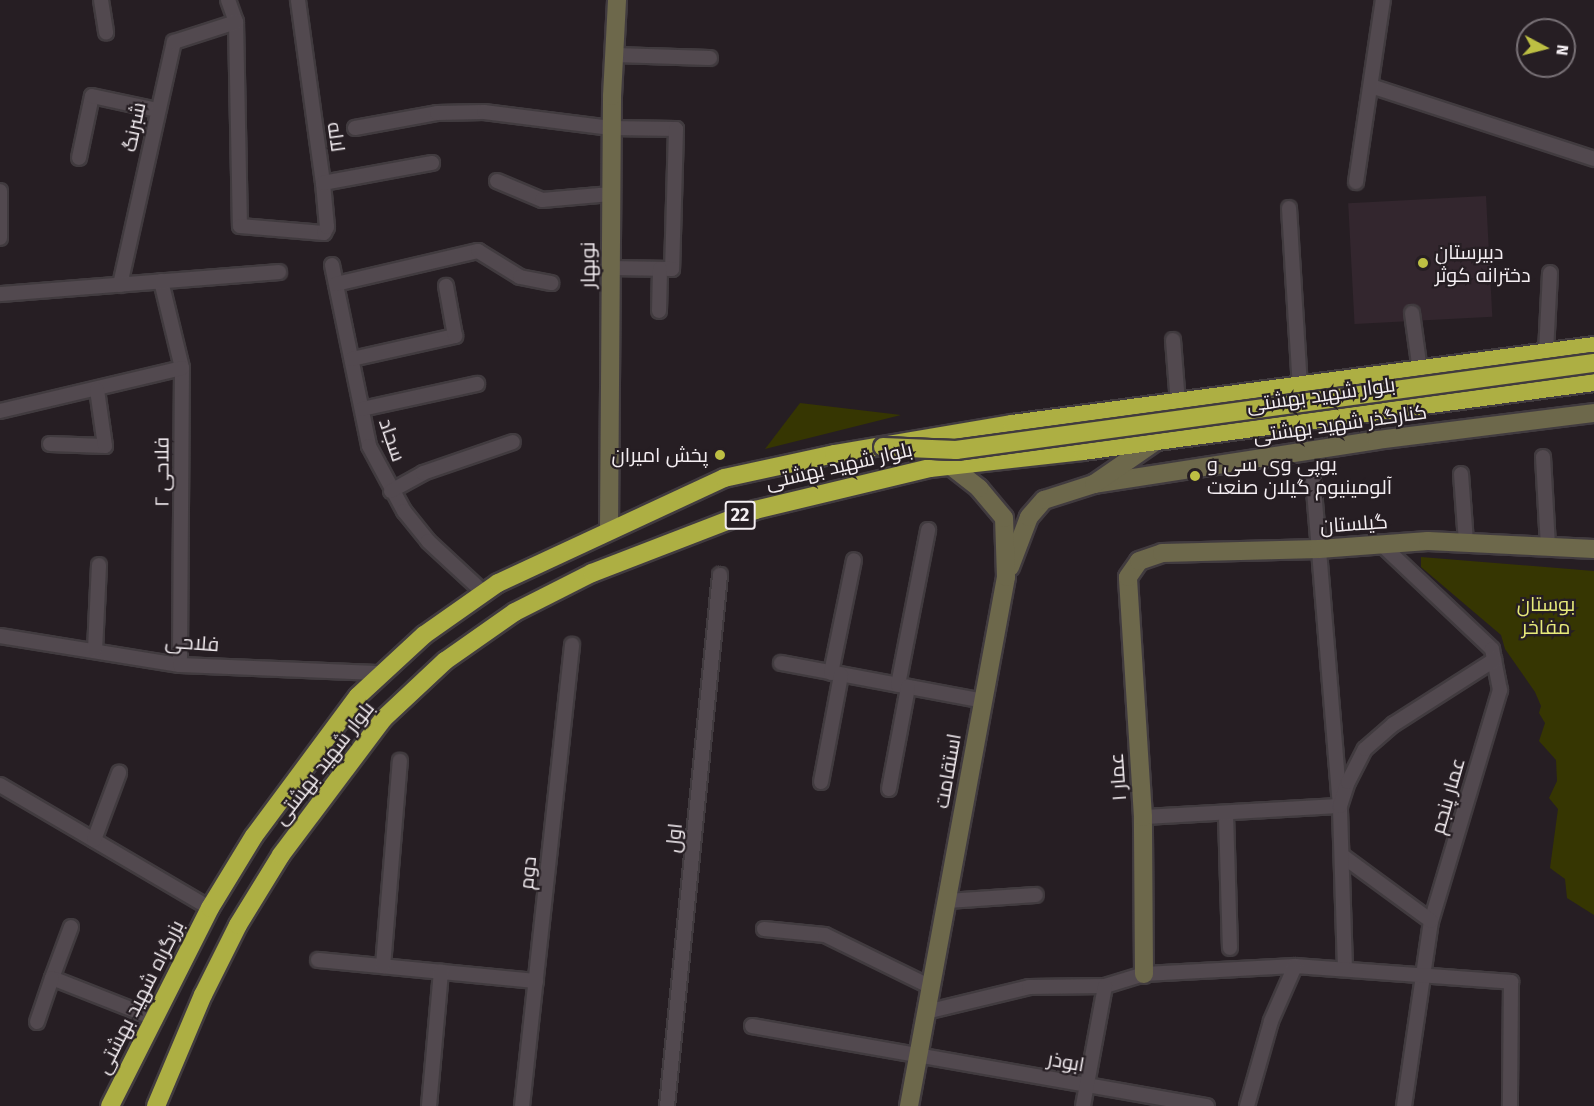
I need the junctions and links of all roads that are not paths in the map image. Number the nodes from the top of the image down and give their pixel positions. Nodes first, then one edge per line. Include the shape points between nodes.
1 (101, 0) edge
2 (228, 0) edge
3 (298, 0) edge
4 (617, 0) edge
5 (1383, 0) edge
6 (236, 22) junction
7 (106, 33) dead end
8 (614, 55) junction
9 (710, 58) dead end
10 (1371, 86) junction
11 (157, 110) junction
12 (355, 128) dead end
13 (611, 128) junction
14 (79, 158) dead end
15 (1594, 159) edge
16 (432, 163) dead end
17 (497, 181) dead end
18 (1356, 182) dead end
19 (323, 183) junction
20 (0, 190) edge
21 (611, 194) junction
22 (1289, 208) dead end
23 (0, 238) edge
24 (332, 265) dead end
25 (610, 268) junction
26 (660, 269) junction
27 (279, 272) dead end
28 (1550, 273) dead end
29 (161, 281) junction
30 (551, 283) dead end
31 (336, 284) junction
32 (120, 285) junction
33 (446, 286) dead end
34 (0, 294) edge
35 (659, 311) dead end
36 (1412, 313) dead end
37 (1173, 340) dead end
38 (1594, 345) edge
39 (1546, 352) junction
40 (352, 359) junction
41 (1594, 363) edge
42 (182, 368) junction
43 (1420, 371) junction
44 (1380, 376) junction
45 (1594, 381) edge
46 (1325, 383) junction
47 (477, 384) dead end
48 (1300, 387) junction
49 (97, 390) junction
50 (1178, 403) junction
51 (362, 409) junction
52 (1384, 409) junction
53 (0, 411) edge
54 (1594, 412) edge
55 (1332, 416) junction
56 (1299, 420) junction
57 (1156, 441) junction
58 (513, 442) dead end
59 (50, 444) dead end
60 (883, 447) junction
61 (1304, 451) junction
62 (1543, 457) dead end
63 (950, 465) junction
64 (1461, 474) dead end
65 (1313, 480) dead end
66 (1094, 484) junction
67 (391, 491) junction
68 (609, 530) junction
69 (928, 531) dead end
70 (1466, 542) junction
71 (1381, 544) junction
72 (1548, 546) junction
73 (1319, 549) junction
74 (1594, 549) edge
75 (854, 560) dead end
76 (99, 565) dead end
77 (720, 575) dead end
78 (1006, 577) junction
79 (1128, 577) joint
80 (484, 593) junction
81 (0, 636) edge
82 (572, 645) dead end
83 (95, 650) junction
84 (1494, 660) junction
85 (781, 663) dead end
86 (180, 665) junction
87 (383, 673) junction
88 (836, 674) junction
89 (903, 686) junction
90 (984, 701) junction
91 (400, 761) dead end
92 (119, 773) dead end
93 (821, 782) dead end
94 (0, 785) edge
95 (889, 789) dead end
96 (1340, 807) junction
97 (1226, 815) junction
98 (1143, 817) junction
99 (94, 840) junction
100 (1344, 857) junction
101 (1036, 895) dead end
102 (947, 901) junction
103 (210, 908) junction
104 (1431, 921) junction
105 (71, 927) dead end
106 (764, 929) dead end
107 (1230, 948) dead end
108 (318, 960) dead end
109 (383, 966) junction
110 (1295, 966) junction
111 (1345, 969) junction
112 (441, 972) junction
113 (1424, 973) junction
114 (1144, 974) junction
115 (52, 978) junction
116 (536, 981) junction
117 (1105, 986) junction
118 (931, 987) junction
119 (926, 1012) junction
120 (156, 1018) junction
121 (37, 1022) dead end
122 (752, 1026) dead end
123 (918, 1055) junction
124 (1087, 1086) junction
125 (110, 1106) edge
126 (156, 1106) edge
127 (429, 1106) edge
128 (522, 1106) edge
129 (668, 1106) edge
130 (909, 1106) edge
131 (1083, 1106) edge
132 (1207, 1106) edge
133 (1247, 1106) edge
134 (1404, 1106) edge
135 (1510, 1106) edge

1 - 7 street
2 - 6 street
3 - 19 street, لاله
4 - 8 street, نوبهار
5 - 10 street
6 - 11 street, شبرنگ via 174,42
6 - 19 street, لاله via 240,226 327,231
8 - 9 street
8 - 13 street, نوبهار
10 - 15 street
10 - 18 street
11 - 14 street via 92,96
11 - 32 street, شبرنگ
12 - 13 street via 437,113 484,112
13 - 21 street, نوبهار
13 - 26 street via 676,129 672,269
16 - 19 street
17 - 21 street via 542,200
20 - 23 street
21 - 25 street, نوبهار
22 - 48 street
24 - 31 street, سجاد
25 - 26 street
25 - 68 street, نوبهار
26 - 35 street
27 - 29 street
28 - 39 street
29 - 32 street
29 - 42 street, فلاحی ۲
30 - 31 street via 520,277 478,250
31 - 40 street, سجاد
32 - 34 street
33 - 40 street via 456,336
36 - 43 street
37 - 50 street
38 - 39 highway, بلوار شهید بهشتی / 22
39 - 43 highway, بلوار شهید بهشتی / 22
40 - 51 street, سجاد
41 - 60 highway, bridge via 956,450
42 - 49 street
42 - 86 street, فلاحی ۲
43 - 44 highway, بلوار شهید بهشتی / 22
44 - 46 highway, بلوار شهید بهشتی / 22
44 - 52 highway via 1367,386 1364,396 1366,402
45 - 52 highway, بلوار شهید بهشتی / 22
46 - 48 highway, بلوار شهید بهشتی / 22
46 - 55 highway via 1341,385 1352,396 1346,410
47 - 51 street
48 - 50 highway, بلوار شهید بهشتی / 22
49 - 53 street
49 - 59 street via 105,446
50 - 60 highway, بلوار شهید بهشتی / 22 via 1012,424
51 - 67 street, سجاد via 369,446
52 - 55 highway, بلوار شهید بهشتی / 22
54 - 61 street, کنارگذر شهید بهشتی
55 - 56 highway, بلوار شهید بهشتی / 22
56 - 57 highway, بلوار شهید بهشتی / 22
56 - 61 street
57 - 63 highway, بلوار شهید بهشتی / 22
57 - 66 street
58 - 67 street via 423,473
60 - 68 highway, بلوار شهید بهشتی / 22 via 724,478
61 - 66 street, کنارگذر شهید بهشتی
62 - 72 street
63 - 78 street, استقامت via 980,488 1004,518
63 - 126 highway, بلوار شهید بهشتی / 22 via 831,489 673,539 515,612 445,661 383,719 281,855 238,925 203,995
64 - 70 street
65 - 73 street
66 - 78 street via 1044,500 1029,517
67 - 80 street, سجاد via 428,541
68 - 80 highway, بلوار شهید بهشتی / 22
69 - 89 street
70 - 71 street, گیلستان
70 - 72 street, گیلستان
71 - 73 street, گیلستان
71 - 84 street, عمار پنجم via 1492,649
72 - 74 street, گیلستان
73 - 79 street, گیلستان via 1162,553 1139,561
73 - 96 street
75 - 88 street
76 - 83 street
77 - 129 street, اول
78 - 90 street, استقامت
79 - 98 street, عمار ۱
80 - 87 highway, بلوار شهید بهشتی / 22 via 424,635
81 - 83 street, فلاحی
82 - 116 street, دوم
83 - 86 street, فلاحی
84 - 96 street via 1394,724 1365,749
84 - 104 street, عمار پنجم via 1500,690
85 - 88 street
86 - 87 street, فلاحی
87 - 103 highway, بلوار شهید بهشتی / 22 via 358,696 254,836
88 - 89 street
88 - 93 street
89 - 90 street
89 - 95 street
90 - 102 street, استقامت
91 - 109 street
92 - 99 street
94 - 99 street
96 - 97 street
96 - 100 street
97 - 98 street
97 - 107 street
98 - 114 street, عمار ۱
99 - 103 street
100 - 104 street
100 - 111 street
101 - 102 street
102 - 118 street, استقامت
103 - 120 highway, بزرگراه شهید بهشتی
104 - 113 street, عمار پنجم
105 - 115 street
106 - 118 street via 825,935
108 - 109 street
109 - 112 street
110 - 111 street
110 - 114 street
110 - 133 street via 1271,1021
111 - 113 street
112 - 116 street
112 - 127 street
113 - 134 street, عمار پنجم
113 - 135 street via 1512,982
114 - 117 street
115 - 120 street
115 - 121 street
116 - 128 street, دوم
117 - 119 street via 1029,987
117 - 124 street
118 - 119 street, استقامت
119 - 123 street, استقامت
120 - 125 highway, بزرگراه شهید بهشتی
122 - 123 street, ابوذر
123 - 124 street, ابوذر
123 - 130 street, استقامت
124 - 131 street
124 - 132 street, ابوذر

